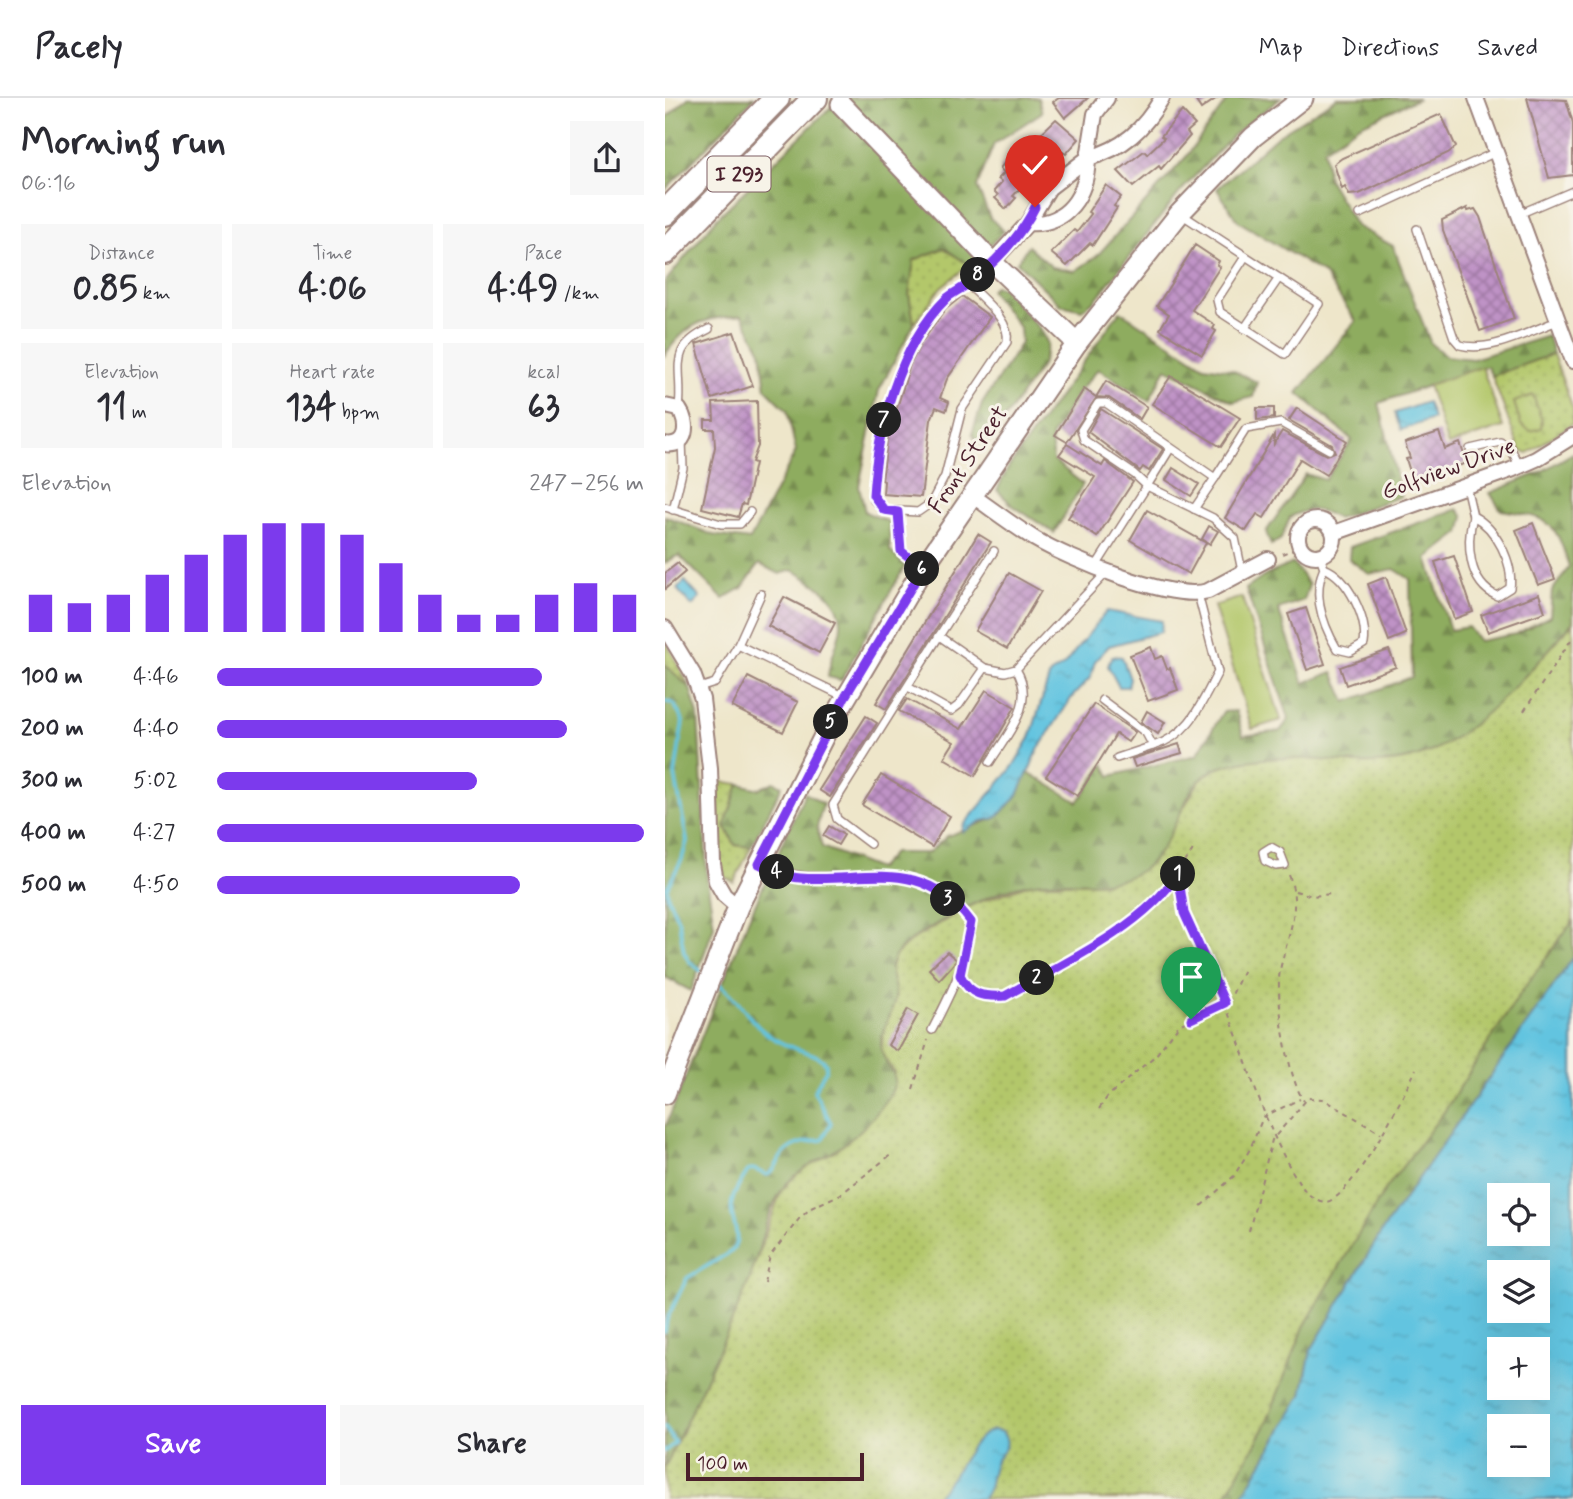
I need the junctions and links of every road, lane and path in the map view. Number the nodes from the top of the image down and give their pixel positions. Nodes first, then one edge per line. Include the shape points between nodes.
1 (777, 98) edge
2 (815, 98) edge
3 (1107, 98) edge
4 (1162, 98) edge
5 (1303, 98) edge
6 (1476, 98) edge
7 (841, 104) dead end
8 (1496, 152) junction
9 (1089, 159) junction
10 (1573, 191) edge
11 (665, 213) edge
12 (1180, 213) junction
13 (1360, 214) dead end
14 (1519, 214) junction
15 (1028, 223) junction
16 (1417, 229) dead end
17 (665, 252) edge
18 (1245, 257) junction
19 (992, 262) junction
20 (1279, 278) junction
21 (968, 284) junction
22 (1557, 321) junction
23 (1244, 328) junction
24 (709, 329) dead end
25 (1077, 343) junction
26 (1573, 361) edge
27 (672, 407) edge
28 (1573, 436) edge
29 (682, 440) junction
30 (665, 444) edge
31 (1470, 449) dead end
32 (1170, 450) junction
33 (1329, 450) dead end
34 (1520, 467) junction
35 (1215, 478) junction
36 (1147, 486) junction
37 (1466, 486) junction
38 (973, 496) junction
39 (665, 507) edge
40 (1194, 509) junction
41 (673, 510) junction
42 (750, 512) dead end
43 (898, 512) junction
44 (1473, 516) junction
45 (1334, 533) junction
46 (1299, 547) junction
47 (994, 551) dead end
48 (1268, 559) joint
49 (1322, 562) junction
50 (923, 568) junction
51 (1102, 568) junction
52 (1242, 571) junction
53 (761, 594) dead end
54 (1198, 594) junction
55 (665, 628) edge
56 (939, 636) junction
57 (1573, 637) edge
58 (737, 645) junction
59 (985, 668) junction
60 (1016, 668) junction
61 (908, 687) junction
62 (698, 688) junction
63 (845, 697) junction
64 (1102, 700) dead end
65 (1524, 711) dead end
66 (1153, 746) junction
67 (1117, 758) dead end
68 (990, 762) dead end
69 (870, 844) dead end
70 (1193, 848) dead end
71 (759, 864) junction
72 (1285, 865) dead end
73 (1178, 873) junction
74 (1294, 891) junction
75 (1331, 894) dead end
76 (738, 907) junction
77 (1245, 967) dead end
78 (960, 975) junction
79 (1225, 1003) junction
80 (932, 1030) joint
81 (1416, 1069) dead end
82 (913, 1089) dead end
83 (665, 1092) edge
84 (1301, 1098) junction
85 (1304, 1101) junction
86 (1099, 1109) dead end
87 (1267, 1114) junction
88 (1381, 1133) junction
89 (1275, 1134) junction
90 (894, 1153) dead end
91 (1201, 1206) dead end
92 (1249, 1231) dead end
93 (764, 1282) dead end

1 - 11 highway, I 293
2 - 17 highway, I 293
3 - 9 street via 1095,114
4 - 9 street via 1131,138 1111,152
5 - 12 main road, Front Street via 1253,137
6 - 8 street
7 - 19 main road
8 - 13 lane
8 - 14 street
9 - 15 street via 1049,188
9 - 15 street via 1078,194 1062,217 1049,223
10 - 14 lane
12 - 18 lane
12 - 25 main road, Front Street
14 - 22 street
15 - 19 street
16 - 22 lane via 1460,345 1490,344
18 - 20 lane
18 - 23 lane via 1217,300 1220,313
19 - 21 lane
19 - 25 main road
20 - 23 lane
20 - 23 lane via 1319,304 1285,354
21 - 43 lane via 946,299 925,327 893,393 881,431 873,495 884,510
21 - 43 lane via 1004,323 1007,342 968,397 945,476 931,503 918,512
22 - 26 street
24 - 27 lane via 690,337 676,355 679,384
25 - 38 main road, Front Street
27 - 29 street via 684,417
28 - 34 street, Golfview Drive
29 - 30 street
29 - 41 lane via 683,468
31 - 34 lane via 1496,441 1506,443
32 - 35 lane
32 - 36 lane
32 - 36 lane via 1106,403 1098,403 1081,430 1084,440
33 - 35 lane via 1281,423 1246,429
34 - 37 street, Golfview Drive
35 - 40 lane
36 - 40 lane
36 - 51 lane
37 - 44 lane
37 - 45 street, Golfview Drive
38 - 50 main road, Front Street
38 - 51 street via 1036,540
39 - 41 lane
40 - 52 lane via 1235,538
41 - 42 lane via 721,524 740,524
43 - 50 lane via 901,551
44 - 44 lane via 1469,530 1472,563 1483,590 1497,596 1510,588 1512,574 1495,537
45 - 46 street via 1328,523 1310,520 1301,528
45 - 49 street
46 - 48 path
46 - 49 street
47 - 56 lane
48 - 52 street
49 - 49 lane via 1321,610 1337,649 1350,652 1364,644 1366,631 1342,580
50 - 63 main road, Front Street
51 - 54 street via 1131,580
51 - 60 lane
52 - 54 street
53 - 58 lane
54 - 66 lane via 1218,673 1187,727 1171,741
55 - 62 street
56 - 59 lane
56 - 61 lane
57 - 65 path
58 - 62 lane via 715,683
58 - 63 lane
59 - 60 lane via 1005,672
59 - 61 lane via 951,711
60 - 68 lane via 1024,681 1024,705
61 - 69 lane via 833,805 837,819
62 - 76 street via 706,726 716,881
63 - 71 main road, Front Street
64 - 66 lane via 1146,733
66 - 67 lane
70 - 73 path
71 - 76 main road, Front Street
71 - 78 lane via 800,878 883,874 929,887 960,907 971,922
72 - 74 path
73 - 78 path via 1164,896 1128,924 1005,996 976,994
73 - 79 path via 1184,913
74 - 75 path
74 - 84 path via 1294,920 1278,992
76 - 83 main road, Front Street
77 - 79 path
78 - 80 lane
79 - 86 path via 1179,1026 1162,1049
79 - 87 path
80 - 82 path
81 - 88 path
84 - 85 path
84 - 87 path
85 - 88 path via 1323,1099
85 - 89 path
87 - 89 path
87 - 91 path via 1234,1176
88 - 89 path via 1346,1188 1335,1199 1323,1202 1301,1186
89 - 92 path
90 - 93 path via 799,1219 770,1256

